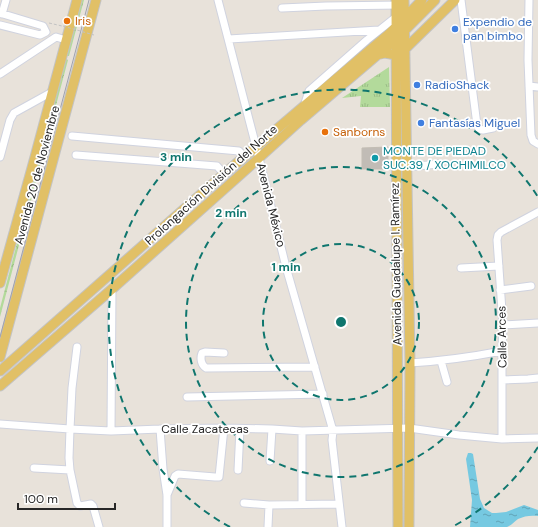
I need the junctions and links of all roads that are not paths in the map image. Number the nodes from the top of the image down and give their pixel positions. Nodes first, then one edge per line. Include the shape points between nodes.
1 (6, 0) edge
2 (77, 0) edge
3 (96, 0) edge
4 (218, 0) edge
5 (422, 0) edge
6 (435, 0) edge
7 (449, 0) edge
8 (455, 0) edge
9 (462, 0) edge
10 (529, 0) edge
11 (400, 2) edge
12 (318, 3) edge
13 (326, 3) edge
14 (282, 8) dead end
15 (1, 14) edge
16 (400, 17) junction
17 (0, 25) edge
18 (396, 27) junction
19 (379, 30) junction
20 (405, 31) junction
21 (46, 32) junction
22 (56, 37) junction
23 (229, 39) junction
24 (396, 39) junction
25 (66, 40) junction
26 (400, 49) junction
27 (376, 55) junction
28 (0, 74) edge
29 (529, 86) junction
30 (538, 87) edge
31 (52, 92) junction
32 (304, 105) junction
33 (301, 120) junction
34 (493, 128) dead end
35 (72, 136) dead end
36 (536, 143) edge
37 (256, 147) junction
38 (76, 155) dead end
39 (0, 157) edge
40 (244, 157) junction
41 (259, 158) junction
42 (439, 164) dead end
43 (406, 167) junction
44 (224, 174) junction
45 (538, 212) edge
46 (3, 256) edge
47 (499, 266) junction
48 (461, 268) dead end
49 (0, 283) edge
50 (531, 286) dead end
51 (112, 289) junction
52 (500, 290) junction
53 (538, 323) edge
54 (503, 325) junction
55 (77, 347) dead end
56 (502, 351) junction
57 (224, 352) dead end
58 (0, 357) edge
59 (441, 361) junction
60 (410, 363) junction
61 (315, 367) junction
62 (0, 371) edge
63 (538, 378) edge
64 (502, 380) junction
65 (447, 382) dead end
66 (0, 386) edge
67 (323, 394) junction
68 (188, 397) dead end
69 (0, 424) edge
70 (224, 428) junction
71 (240, 428) junction
72 (398, 428) junction
73 (409, 428) junction
74 (70, 429) junction
75 (160, 429) junction
76 (272, 429) junction
77 (112, 431) junction
78 (302, 431) junction
79 (333, 431) junction
80 (538, 438) edge
81 (502, 439) junction
82 (270, 461) dead end
83 (34, 468) dead end
84 (70, 470) junction
85 (238, 470) dead end
86 (167, 495) junction
87 (244, 503) dead end
88 (302, 504) junction
89 (339, 504) junction
90 (269, 505) junction
91 (99, 527) edge
92 (167, 527) edge
93 (268, 527) edge
94 (342, 527) edge
95 (398, 527) edge
96 (409, 527) edge

1 - 15 street
2 - 25 main road, Avenida 20 de Noviembre
3 - 58 main road, Avenida 20 de Noviembre
4 - 23 street, Avenida México
5 - 16 main road
6 - 20 main road, Prolongación División del Norte
7 - 26 main road
8 - 26 main road
9 - 34 street via 477,125 483,130
10 - 29 street
11 - 13 street
11 - 16 main road, Avenida Guadalupe I. Ramírez
12 - 13 street
12 - 14 street
15 - 21 street via 43,26
16 - 18 main road, Avenida Guadalupe I. Ramírez
16 - 19 street
16 - 20 main road, Avenida Guadalupe I. Ramírez
17 - 21 street via 40,35
18 - 24 main road, Avenida Guadalupe I. Ramírez
18 - 32 main road, Prolongación División del Norte
19 - 23 street
19 - 32 street via 309,91
20 - 24 main road, Prolongación División del Norte
20 - 26 main road, Avenida Guadalupe I. Ramírez
21 - 22 street
22 - 25 street
22 - 28 street
23 - 37 street, Avenida México
24 - 26 main road, Avenida Guadalupe I. Ramírez
24 - 27 main road, Prolongación División del Norte
25 - 31 main road, Avenida 20 de Noviembre
26 - 27 main road
26 - 43 main road, Avenida Guadalupe I. Ramírez
26 - 72 main road, Avenida Guadalupe I. Ramírez
27 - 33 main road, Prolongación División del Norte
29 - 30 street
29 - 36 street via 531,135
31 - 39 street via 14,113
31 - 46 main road, Avenida 20 de Noviembre via 35,157
32 - 33 street
32 - 37 main road, Prolongación División del Norte
33 - 41 main road, Prolongación División del Norte
35 - 40 street via 239,151
37 - 40 main road, Prolongación División del Norte
37 - 41 street, Avenida México
38 - 44 street via 217,166
40 - 44 main road, Prolongación División del Norte
41 - 51 main road, Prolongación División del Norte
41 - 61 street, Avenida México via 286,267
42 - 43 street
43 - 60 main road, Avenida Guadalupe I. Ramírez
44 - 62 main road, Prolongación División del Norte
45 - 47 street, Calle Arces via 498,235
46 - 49 main road, Avenida 20 de Noviembre
47 - 48 street
47 - 52 street, Calle Arces
50 - 52 street
51 - 66 main road, Prolongación División del Norte
51 - 77 street
52 - 54 street, Calle Arces
53 - 54 street
54 - 56 street, Calle Arces
55 - 74 street
56 - 59 street
56 - 64 street, Calle Arces
57 - 61 street via 202,353 201,363 206,368
59 - 60 street
59 - 65 street
60 - 73 main road, Avenida Guadalupe I. Ramírez
61 - 67 street, Avenida México
63 - 64 street
64 - 81 street, Calle Arces
67 - 68 street
67 - 79 street, Avenida México
69 - 74 street, Calle Zacatecas
70 - 71 street, Calle Zacatecas
70 - 75 street, Calle Zacatecas
70 - 86 street via 219,477 178,474 174,476
71 - 76 street, Calle Zacatecas
71 - 85 street
72 - 73 street, Calle Zacatecas
72 - 79 street, Calle Zacatecas
72 - 95 main road, Avenida Guadalupe I. Ramírez
73 - 81 street, Calle Zacatecas
73 - 96 main road, Avenida Guadalupe I. Ramírez
74 - 77 street, Calle Zacatecas
74 - 84 street
75 - 77 street, Calle Zacatecas
75 - 86 street
76 - 78 street, Calle Zacatecas
76 - 82 street
78 - 79 street, Calle Zacatecas
78 - 88 street
79 - 89 street, Avenida México
80 - 81 street, Calle Zacatecas
83 - 84 street
84 - 91 street via 77,503 80,506 91,504
86 - 92 street
87 - 90 street
88 - 89 street
88 - 90 street
89 - 94 street, Avenida México
90 - 93 street

